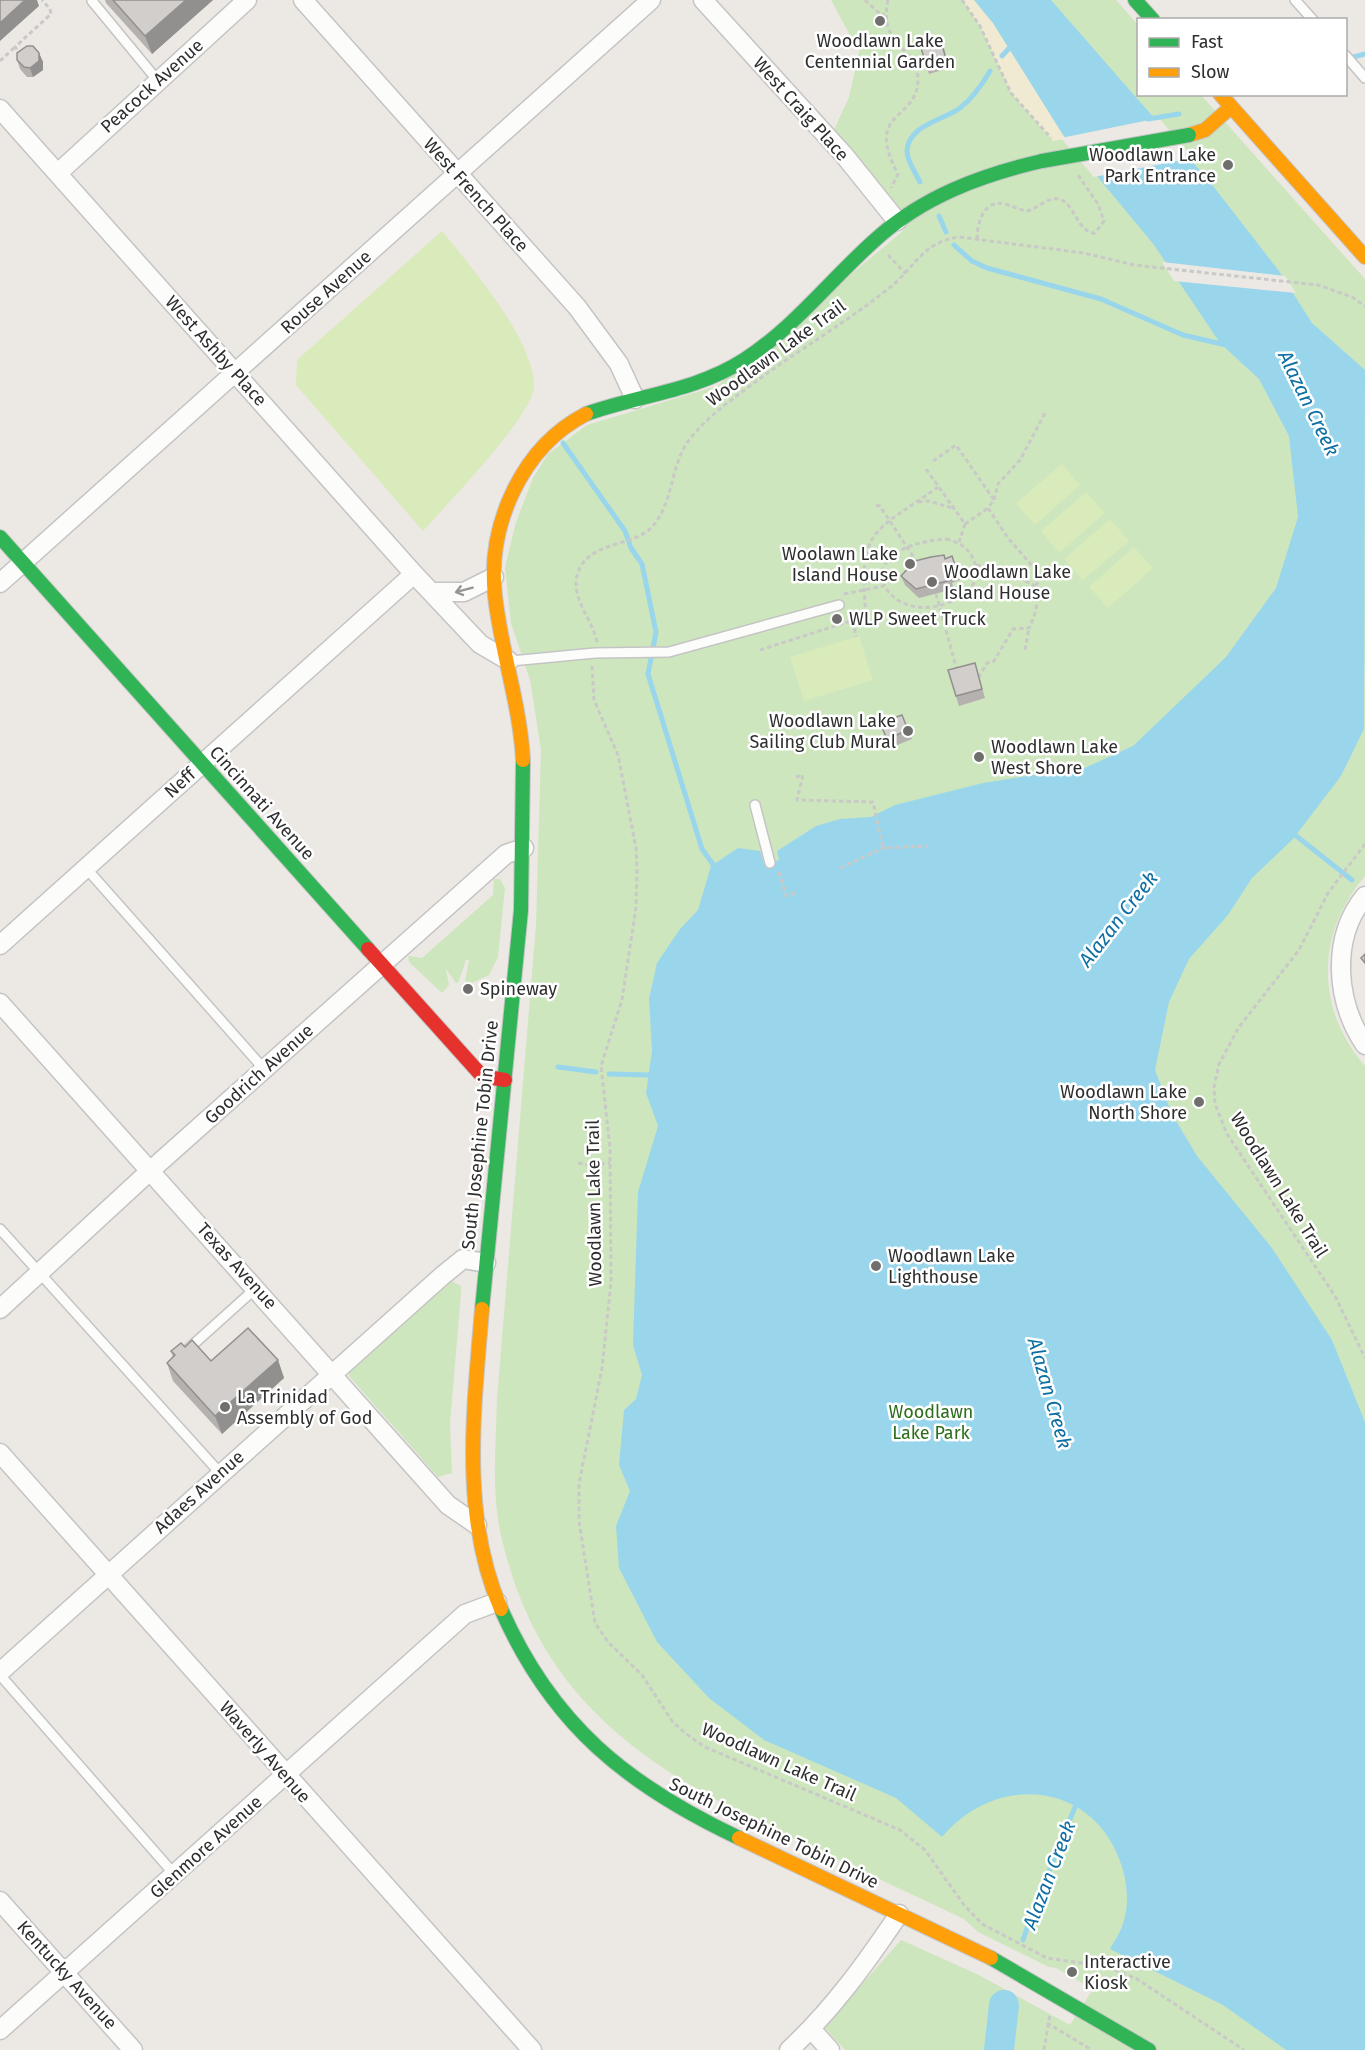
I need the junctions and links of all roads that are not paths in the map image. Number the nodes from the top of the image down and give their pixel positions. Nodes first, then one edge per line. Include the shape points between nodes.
1 (247, 0) edge
2 (303, 0) edge
3 (651, 0) edge
4 (703, 0) edge
5 (1135, 0) edge
6 (1295, 0) edge
7 (92, 1) edge
8 (1151, 18) edge
9 (1310, 18) edge
10 (1347, 58) edge
11 (1365, 78) edge
12 (159, 81) junction
13 (1222, 96) edge
14 (1231, 107) junction
15 (0, 109) edge
16 (58, 173) junction
17 (456, 174) junction
18 (897, 221) junction
19 (1365, 257) edge
20 (236, 373) junction
21 (635, 399) junction
22 (0, 537) edge
23 (23, 563) junction
24 (414, 574) junction
25 (494, 577) junction
26 (0, 583) edge
27 (431, 592) junction
28 (839, 600) road end
29 (509, 661) junction
30 (202, 763) junction
31 (755, 804) dead end
32 (524, 848) junction
33 (770, 860) road end
34 (86, 868) junction
35 (1365, 896) edge
36 (0, 945) edge
37 (383, 965) junction
38 (0, 1003) edge
39 (1365, 1045) edge
40 (264, 1069) junction
41 (505, 1080) junction
42 (151, 1170) junction
43 (0, 1229) edge
44 (486, 1263) junction
45 (40, 1275) junction
46 (256, 1288) junction
47 (0, 1309) edge
48 (180, 1357) edge
49 (333, 1373) junction
50 (0, 1453) edge
51 (220, 1473) junction
52 (477, 1525) junction
53 (108, 1573) junction
54 (497, 1602) junction
55 (0, 1673) edge
56 (286, 1776) junction
57 (175, 1875) junction
58 (0, 1901) edge
59 (906, 1916) junction
60 (64, 1973) junction
61 (811, 2029) junction
62 (0, 2030) edge
63 (133, 2050) edge
64 (532, 2050) edge
65 (789, 2050) edge
66 (830, 2050) edge
67 (1149, 2050) edge

1 - 12 street, Peacock Avenue
2 - 17 street, West French Place
3 - 17 street, Rouse Avenue
4 - 18 street, West Craig Place via 844,155
5 - 8 street
6 - 9 lane
7 - 12 lane
10 - 11 lane
12 - 16 street, Peacock Avenue
13 - 14 street
14 - 18 street, South Josephine Tobin Drive, bridge via 1204,130 1189,135 1008,168 971,180
14 - 19 street
15 - 16 street, West Ashby Place
16 - 20 street, West Ashby Place
17 - 20 street, Rouse Avenue
17 - 21 street, West French Place via 599,334
18 - 21 street, South Josephine Tobin Drive via 828,289 737,364 698,382
20 - 23 street, Rouse Avenue
20 - 24 street, West Ashby Place
21 - 25 street, South Josephine Tobin Drive via 584,412 555,433 532,458 504,517
22 - 23 street, Cincinnati Avenue
23 - 26 street, Rouse Avenue
23 - 30 street, Cincinnati Avenue
24 - 27 street, West Ashby Place
24 - 30 street, Neff
25 -> 27 street via 464,592
25 - 29 street, South Josephine Tobin Drive via 496,606
27 - 29 street, West Ashby Place via 480,644
28 - 29 lane via 669,652
29 - 32 street, South Josephine Tobin Drive via 524,769
30 - 34 street, Neff
30 - 37 street, Cincinnati Avenue
31 - 33 lane
32 - 37 street, Goodrich Avenue via 506,854
32 - 41 street, South Josephine Tobin Drive
34 - 36 street, Neff
34 - 40 lane
35 - 39 street via 1344,936 1340,970 1353,1028
37 - 40 street, Goodrich Avenue
37 - 41 street, Cincinnati Avenue via 482,1076
38 - 42 street, Texas Avenue
40 - 42 street, Goodrich Avenue
41 - 44 street, South Josephine Tobin Drive
42 - 45 street, Goodrich Avenue
42 - 46 street, Texas Avenue
43 - 45 lane
44 - 49 street, Adaes Avenue via 463,1259
44 - 52 street, South Josephine Tobin Drive via 472,1473
45 - 47 street, Goodrich Avenue
45 - 51 lane
46 - 48 lane
46 - 49 street, Texas Avenue
49 - 51 street, Adaes Avenue
49 - 52 street, Texas Avenue via 448,1505
50 - 53 street, Waverly Avenue
51 - 53 street, Adaes Avenue
52 - 54 street, South Josephine Tobin Drive
53 - 55 street, Adaes Avenue
53 - 56 street, Waverly Avenue
54 - 56 street, Glenmore Avenue via 465,1614
54 - 59 street, South Josephine Tobin Drive via 538,1679 560,1710 586,1739 648,1791 684,1812
55 - 57 lane
56 - 57 street, Glenmore Avenue
56 - 64 street, Waverly Avenue
57 - 60 street, Glenmore Avenue
58 - 60 street, Kentucky Avenue
59 - 61 street
59 - 67 street, South Josephine Tobin Drive
60 - 62 street, Glenmore Avenue
60 - 63 street, Kentucky Avenue
61 - 65 street
61 - 66 street

